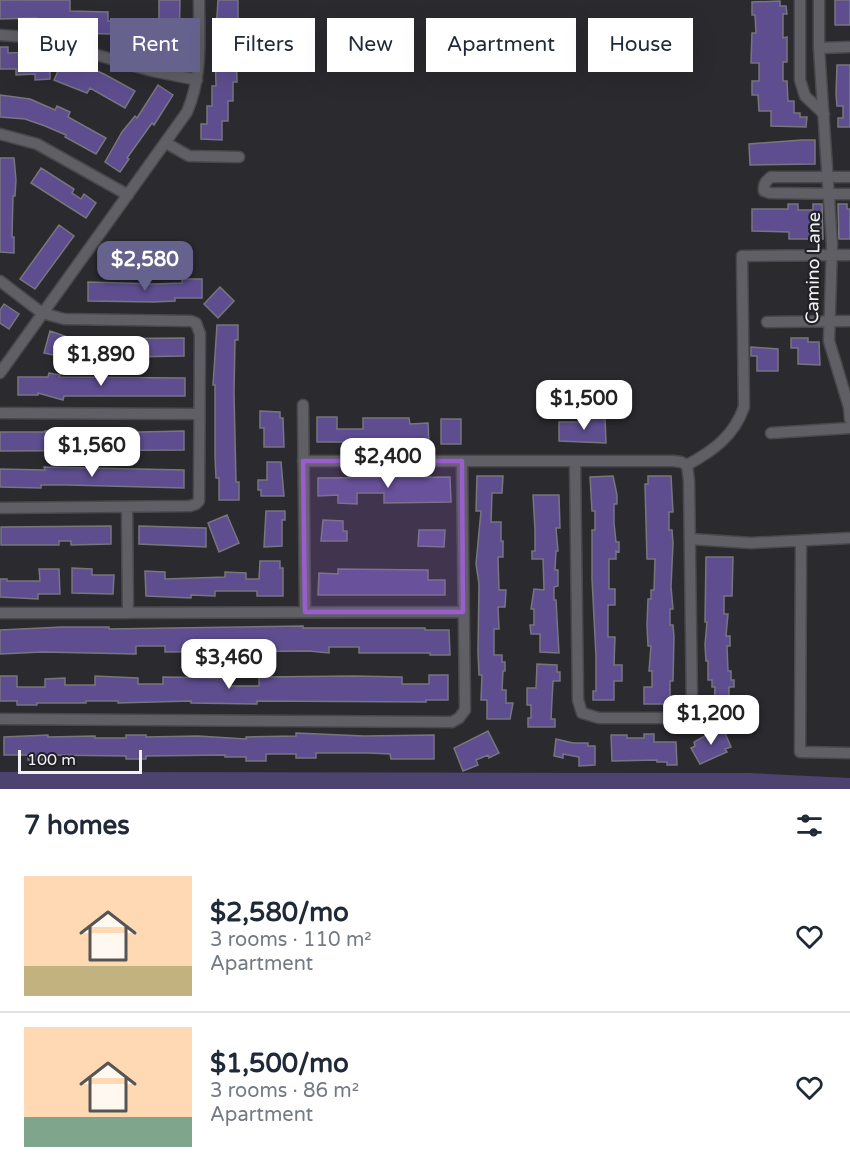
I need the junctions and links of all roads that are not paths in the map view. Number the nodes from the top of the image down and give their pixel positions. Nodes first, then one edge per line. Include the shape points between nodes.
1 (199, 0) edge
2 (800, 0) edge
3 (819, 0) edge
4 (0, 35) edge
5 (850, 47) edge
6 (819, 48) junction
7 (198, 80) junction
8 (825, 114) junction
9 (0, 134) edge
10 (166, 143) junction
11 (240, 157) dead end
12 (829, 177) junction
13 (850, 177) edge
14 (830, 194) junction
15 (850, 194) edge
16 (128, 195) junction
17 (832, 255) junction
18 (850, 255) edge
19 (0, 281) edge
20 (42, 313) junction
21 (829, 321) junction
22 (850, 321) edge
23 (767, 322) dead end
24 (0, 373) edge
25 (303, 405) dead end
26 (0, 413) edge
27 (200, 414) junction
28 (850, 419) edge
29 (850, 428) edge
30 (771, 433) dead end
31 (303, 460) junction
32 (462, 461) junction
33 (575, 461) junction
34 (687, 465) junction
35 (127, 507) junction
36 (0, 508) edge
37 (850, 538) edge
38 (690, 539) junction
39 (801, 541) junction
40 (304, 612) junction
41 (463, 612) junction
42 (0, 613) edge
43 (128, 613) junction
44 (0, 719) edge
45 (850, 753) edge

1 - 7 street
2 - 8 street via 800,80 806,96
3 - 6 street, Camino Lane
4 - 7 street via 39,38 152,71
5 - 6 street
6 - 8 street, Camino Lane
7 - 10 street via 187,112
8 - 12 street, Camino Lane
9 - 16 street via 37,144
10 - 11 street via 189,156
10 - 16 street
12 - 13 street
12 - 14 street, Camino Lane
12 - 14 street via 771,177 763,186 770,193
14 - 15 street
14 - 17 street, Camino Lane
16 - 20 street
17 - 18 street
17 - 21 street, Camino Lane
17 - 34 street via 742,256 744,407 729,436 709,454
19 - 20 street
20 - 24 street
20 - 27 street via 75,321 196,323 200,334
21 - 22 street
21 - 23 street
21 - 28 street, Camino Lane via 829,340
25 - 31 street
26 - 27 street
27 - 35 street via 199,501 189,506
29 - 30 street
31 - 32 street
31 - 40 street
32 - 33 street
32 - 41 street
33 - 34 street via 673,461
33 - 38 street via 578,700 582,713 599,717 675,718 692,707
34 - 38 street
35 - 36 street
35 - 43 street
37 - 39 street
38 - 39 street
39 - 45 street via 800,752
40 - 41 street
40 - 43 street
41 - 44 street via 465,710 452,722
42 - 43 street

